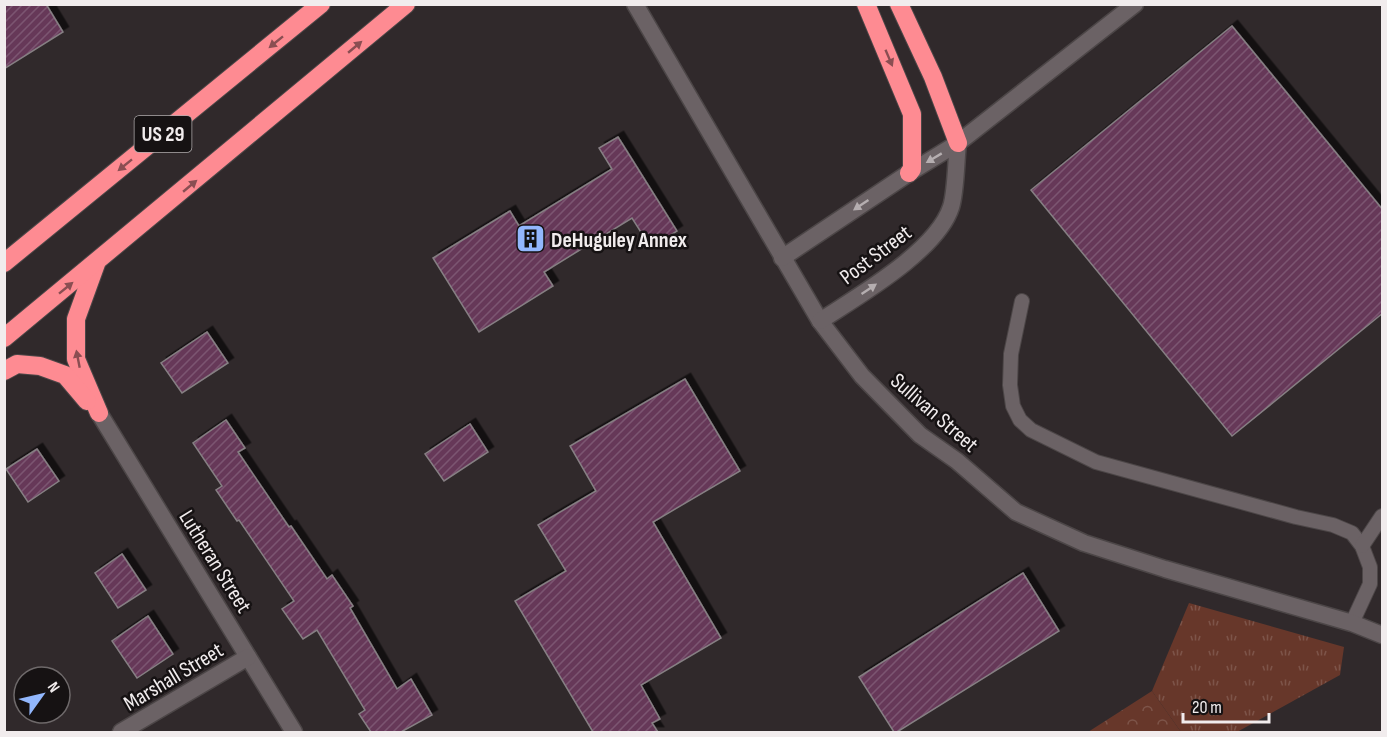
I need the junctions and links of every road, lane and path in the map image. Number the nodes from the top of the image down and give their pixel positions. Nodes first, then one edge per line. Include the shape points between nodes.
1 (321, 4) edge
2 (406, 4) edge
3 (634, 4) edge
4 (866, 4) edge
5 (899, 4) edge
6 (1135, 4) edge
7 (958, 143) junction
8 (909, 173) junction
9 (782, 258) junction
10 (4, 263) edge
11 (97, 264) junction
12 (1022, 302) dead end
13 (820, 321) junction
14 (4, 338) edge
15 (4, 370) edge
16 (99, 413) junction
17 (1383, 516) edge
18 (1362, 546) junction
19 (1352, 623) junction
20 (1383, 635) edge
21 (248, 657) junction
22 (121, 732) edge
23 (294, 732) edge

1 -> 10 highway, US 29
11 -> 2 highway, US 29
3 - 9 street, Sullivan Street
4 -> 8 highway via 912,114
5 - 7 highway
6 - 7 street, Post Street
7 -> 8 street, Post Street
13 -> 7 street, Post Street via 903,266 933,238 951,208
8 -> 9 street, Post Street
9 - 13 street, Sullivan Street
14 -> 11 highway, US 29
16 -> 11 highway via 76,359 76,319
12 - 18 lane via 1011,354 1010,385 1013,406 1031,430 1096,462 1333,525 1352,534
13 - 19 street, Sullivan Street via 862,376 921,435 1016,512 1084,543
15 - 16 highway via 17,364 40,366 64,375
16 - 21 street, Lutheran Street
17 - 18 lane
18 - 19 lane via 1370,567 1370,584
19 - 20 street, Sullivan Street
21 - 22 street, Marshall Street
21 - 23 street, Lutheran Street

